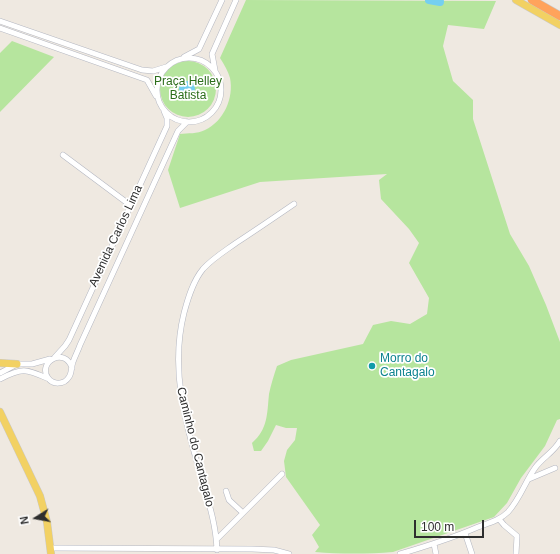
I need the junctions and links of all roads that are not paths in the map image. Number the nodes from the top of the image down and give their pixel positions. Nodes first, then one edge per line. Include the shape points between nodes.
1 (222, 0) edge
2 (236, 0) edge
3 (516, 0) edge
4 (532, 0) edge
5 (560, 16) edge
6 (0, 21) edge
7 (560, 25) edge
8 (0, 28) edge
9 (182, 58) junction
10 (166, 66) junction
11 (216, 71) junction
12 (158, 102) junction
13 (164, 111) junction
14 (187, 122) junction
15 (63, 155) dead end
16 (131, 204) junction
17 (294, 204) dead end
18 (53, 358) junction
19 (0, 363) edge
20 (17, 364) junction
21 (72, 368) junction
22 (0, 373) edge
23 (0, 379) edge
24 (49, 379) junction
25 (0, 412) edge
26 (560, 441) edge
27 (555, 468) dead end
28 (282, 474) dead end
29 (528, 479) junction
30 (226, 491) dead end
31 (243, 513) junction
32 (499, 519) junction
33 (464, 533) junction
34 (217, 539) junction
35 (434, 544) junction
36 (217, 550) junction
37 (51, 551) edge
38 (289, 554) edge
39 (400, 554) edge
40 (436, 554) edge
41 (472, 554) edge
42 (516, 554) edge

1 - 9 street via 199,48
2 - 11 street via 212,54
3 - 7 main road
4 - 5 highway
6 - 10 street via 142,70 153,71
8 - 12 street via 147,80
9 - 10 street
9 - 11 street via 197,58
10 - 12 street via 157,84
11 - 14 street via 222,88 218,106 205,118
12 - 13 street
13 - 14 street via 175,119
13 - 16 street, Avenida Carlos Lima via 167,126
14 - 21 street, Avenida Carlos Lima via 178,131 80,345
15 - 16 street
16 - 18 street, Avenida Carlos Lima via 69,340
17 - 34 street, Caminho do Cantagalo via 217,256 195,280 187,301 179,342 180,395
18 - 20 street via 32,364
18 - 21 street via 65,359
18 - 24 street via 46,368
19 - 20 main road
20 - 22 street
21 - 24 street, Avenida Carlos Lima via 66,381 57,383
23 - 24 street, Avenida Carlos Lima via 18,370
25 - 37 main road via 40,496
26 - 29 street via 542,459
27 - 29 street
28 - 31 street
29 - 32 street via 512,508
30 - 31 street via 229,500
31 - 34 street
32 - 33 street
32 - 42 street via 517,536
33 - 35 street
33 - 41 street
34 - 36 street, Caminho do Cantagalo
35 - 39 street
35 - 40 street
36 - 37 street
36 - 38 street via 274,550

